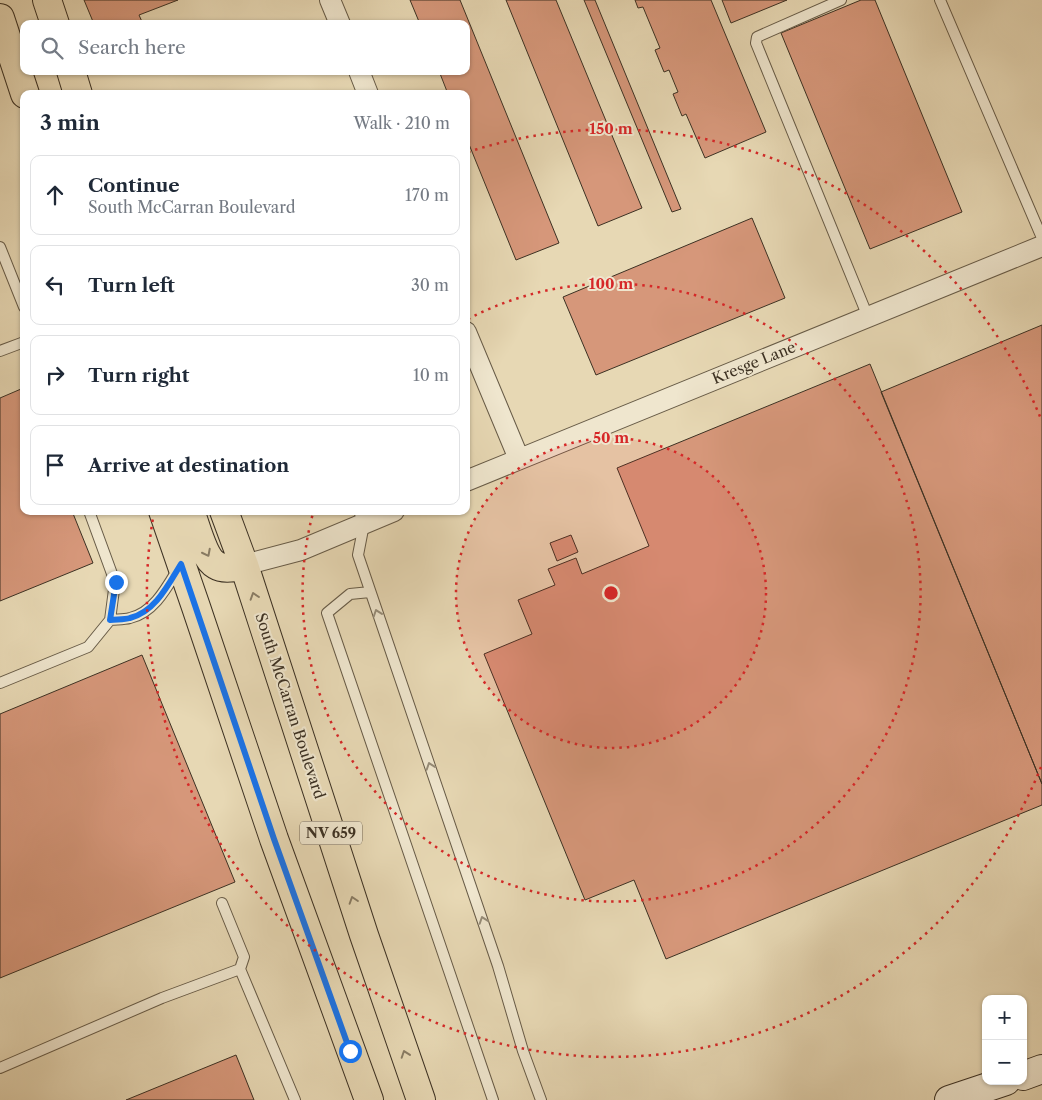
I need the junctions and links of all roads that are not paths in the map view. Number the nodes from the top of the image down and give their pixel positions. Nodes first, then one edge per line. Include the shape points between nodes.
1 (47, 0) edge
2 (330, 0) edge
3 (842, 0) edge
4 (940, 0) edge
5 (0, 18) edge
6 (54, 20) edge
7 (338, 20) edge
8 (72, 75) edge
9 (361, 75) edge
10 (23, 90) edge
11 (77, 90) edge
12 (366, 90) edge
13 (1042, 238) edge
14 (0, 246) edge
15 (1042, 246) edge
16 (20, 296) edge
17 (868, 317) junction
18 (470, 342) edge
19 (20, 344) edge
20 (0, 352) edge
21 (519, 459) junction
22 (470, 479) edge
23 (91, 515) edge
24 (163, 515) edge
25 (192, 515) edge
26 (225, 515) edge
27 (375, 515) edge
28 (361, 518) edge
29 (181, 564) junction
30 (244, 565) junction
31 (370, 592) junction
32 (110, 620) junction
33 (0, 683) edge
34 (222, 903) dead end
35 (240, 969) junction
36 (0, 1068) edge
37 (1042, 1069) edge
38 (1027, 1075) edge
39 (995, 1085) edge
40 (1002, 1085) edge
41 (368, 1098) edge
42 (295, 1100) edge
43 (421, 1100) edge
44 (493, 1100) edge
45 (541, 1100) edge
46 (949, 1100) edge
47 (982, 1100) edge

1 - 6 main road
2 - 7 street
3 - 17 lane via 756,37 756,43
4 - 13 lane
5 - 10 main road
8 - 11 main road
9 - 12 street
14 - 16 lane
15 - 17 street, Kresge Lane
17 - 21 street, Kresge Lane
18 - 21 street
19 - 20 lane
21 - 22 street, Kresge Lane
23 - 32 lane via 116,582
24 - 29 main road, NV 659
25 -> 30 main road via 209,559 216,566
26 - 30 main road, South McCarran Boulevard / NV 659
27 - 28 street
28 - 30 street via 300,550
28 - 31 lane via 358,555
29 - 32 lane via 165,591 146,612
29 - 41 main road, NV 659 via 274,839
43 -> 30 main road, South McCarran Boulevard / NV 659
31 - 44 lane via 350,594 328,613
45 -> 31 lane
32 - 33 lane via 88,647
34 - 35 lane via 244,957
35 - 36 lane via 162,998
35 - 42 lane
37 - 38 main road
39 - 46 main road
40 - 47 main road

